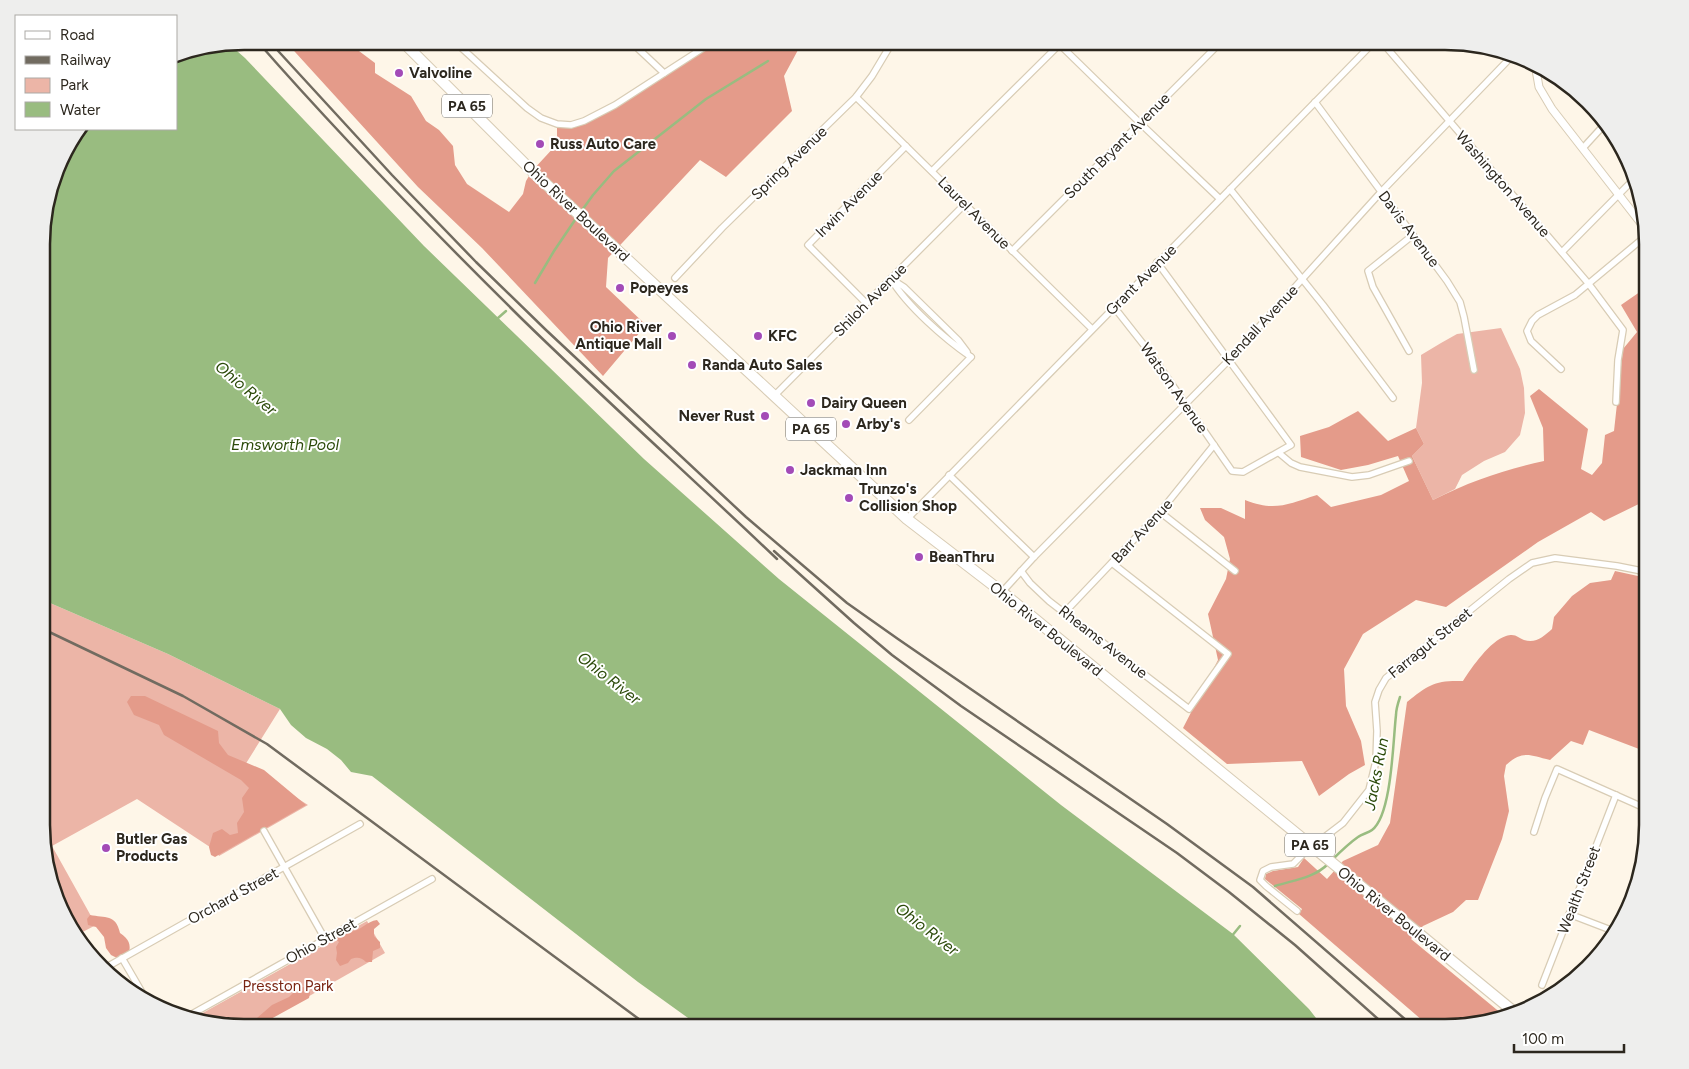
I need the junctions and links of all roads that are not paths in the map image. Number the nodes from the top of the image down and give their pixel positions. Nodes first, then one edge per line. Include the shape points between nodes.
1 (411, 50) edge
2 (464, 50) edge
3 (640, 50) edge
4 (700, 50) edge
5 (888, 50) edge
6 (1051, 50) edge
7 (1067, 50) edge
8 (1213, 50) edge
9 (1366, 50) edge
10 (1389, 50) edge
11 (1508, 60) edge
12 (664, 73) junction
13 (1537, 73) edge
14 (856, 97) junction
15 (1315, 102) junction
16 (1449, 121) junction
17 (1140, 123) junction
18 (1601, 129) edge
19 (906, 146) junction
20 (1583, 148) junction
21 (932, 170) junction
22 (1629, 183) edge
23 (1230, 189) junction
24 (1381, 192) junction
25 (1618, 194) junction
26 (1220, 199) junction
27 (965, 204) junction
28 (1637, 218) edge
29 (1413, 235) junction
30 (1639, 242) edge
31 (1012, 250) junction
32 (1562, 252) junction
33 (1157, 262) junction
34 (675, 278) dead end
35 (891, 279) junction
36 (1302, 280) junction
37 (1588, 283) junction
38 (866, 303) junction
39 (1114, 307) junction
40 (1092, 329) junction
41 (1409, 351) dead end
42 (1229, 360) junction
43 (1561, 369) dead end
44 (1474, 370) dead end
45 (775, 395) junction
46 (1393, 398) dead end
47 (1616, 402) dead end
48 (1185, 403) junction
49 (909, 420) dead end
50 (1214, 445) junction
51 (1279, 452) junction
52 (1409, 461) dead end
53 (949, 475) junction
54 (1160, 512) junction
55 (907, 519) junction
56 (1034, 557) junction
57 (1112, 563) junction
58 (1639, 570) edge
59 (1021, 571) junction
60 (1234, 571) dead end
61 (1002, 592) junction
62 (1065, 612) junction
63 (1616, 795) junction
64 (1639, 805) edge
65 (360, 824) dead end
66 (264, 830) dead end
67 (1534, 832) dead end
68 (284, 867) junction
69 (432, 879) dead end
70 (1297, 912) dead end
71 (1569, 914) junction
72 (1608, 929) edge
73 (325, 939) junction
74 (122, 958) junction
75 (110, 965) edge
76 (1542, 984) dead end
77 (140, 988) edge
78 (1509, 1008) edge
79 (195, 1012) edge

1 - 45 highway, Ohio River Boulevard / PA 65 via 629,262
2 - 12 street via 527,108 557,124 571,125 590,118
3 - 12 street
4 - 12 street
5 - 14 street, Spring Avenue
6 - 21 street
7 - 17 street
8 - 17 street, South Bryant Avenue
9 - 15 street, Grant Avenue
10 - 16 street, Washington Avenue
11 - 16 street, Kendall Avenue
13 - 20 street via 1545,99
14 - 19 street, Laurel Avenue
14 - 34 street, Spring Avenue
15 - 23 street, Grant Avenue
15 - 24 street, Davis Avenue
16 - 24 street, Kendall Avenue
16 - 32 street, Washington Avenue
17 - 26 street
17 - 31 street, South Bryant Avenue
18 - 20 street
19 - 21 street, Laurel Avenue
19 - 38 street, Irwin Avenue via 808,245
20 - 25 street
21 - 27 street, Laurel Avenue
22 - 25 street
23 - 26 street, Grant Avenue
23 - 36 street
24 - 29 street, Davis Avenue
24 - 36 street, Kendall Avenue
25 - 28 street
25 - 32 street
26 - 33 street, Grant Avenue
27 - 31 street, Laurel Avenue
27 - 35 street, Shiloh Avenue
29 - 41 street via 1368,271 1373,287
29 - 44 street, Davis Avenue via 1460,302
30 - 37 street
31 - 40 street, Laurel Avenue
32 - 37 street, Washington Avenue
33 - 39 street, Grant Avenue
33 - 42 street
35 - 38 street, Shiloh Avenue
35 - 49 street via 904,287 971,357
36 - 42 street, Kendall Avenue
36 - 46 street
37 - 43 street via 1575,295 1538,315 1527,331 1530,341
37 - 47 street, Washington Avenue via 1623,330
38 - 45 street, Shiloh Avenue
39 - 40 street, Grant Avenue
39 - 48 street, Watson Avenue
40 - 53 street, Grant Avenue
42 - 48 street, Kendall Avenue
42 - 51 street via 1291,445
45 - 55 highway, Ohio River Boulevard / PA 65
48 - 50 street, Watson Avenue
48 - 56 street, Kendall Avenue
50 - 51 street, Watson Avenue via 1232,472 1243,472
50 - 54 street, Barr Avenue
51 - 52 street via 1300,467 1352,477 1369,475
53 - 55 street, Grant Avenue
53 - 56 street
54 - 57 street, Barr Avenue
54 - 60 street
55 - 61 highway, Ohio River Boulevard / PA 65
56 - 59 street, Kendall Avenue
57 - 62 street, Barr Avenue
57 - 62 street, Rheams Avenue via 1228,654 1189,709
58 - 70 street, Farragut Street via 1555,558 1532,563 1386,678 1375,702 1376,760 1369,790 1343,824 1293,864 1263,871 1260,880
59 - 61 street, Kendall Avenue
59 - 62 street, Rheams Avenue via 1030,584
61 - 78 highway, Ohio River Boulevard / PA 65, bridge
63 - 64 street
63 - 67 street via 1557,769
63 - 71 street, Wealth Street
65 - 68 street, Orchard Street
66 - 68 street
68 - 73 street
68 - 74 street, Orchard Street
69 - 73 street, Ohio Street
71 - 72 street
71 - 76 street, Wealth Street
73 - 79 street, Ohio Street
74 - 75 street, Orchard Street
74 - 77 street

